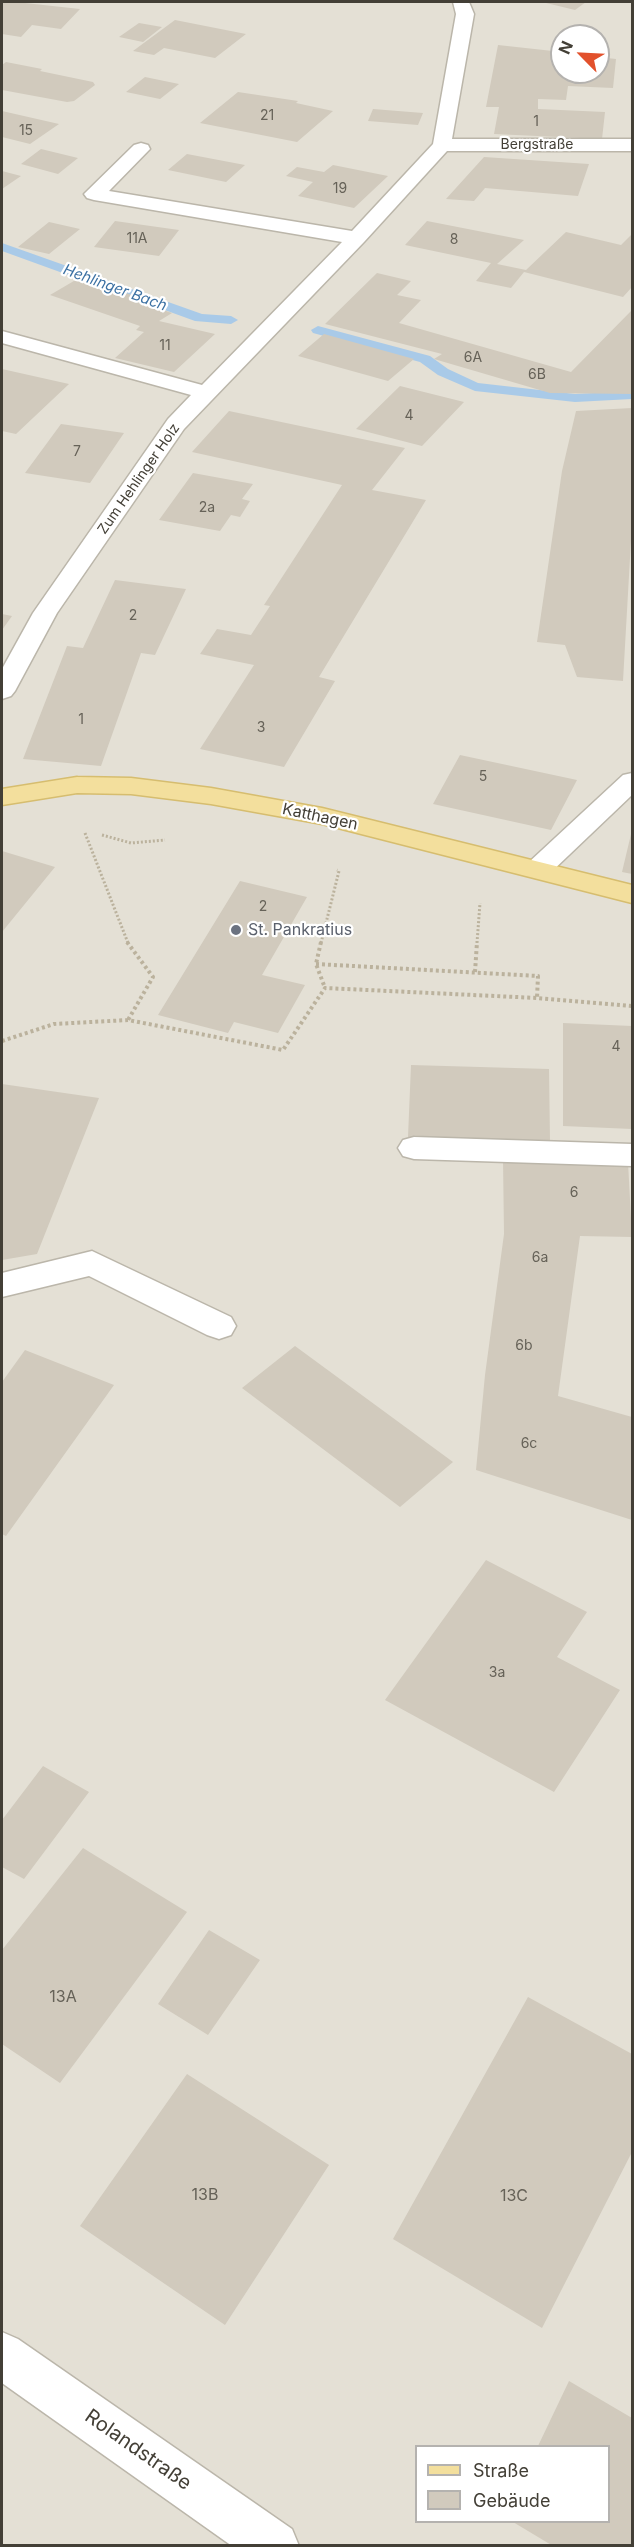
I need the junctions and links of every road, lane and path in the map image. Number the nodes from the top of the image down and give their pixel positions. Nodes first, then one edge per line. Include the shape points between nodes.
1 (461, 2) edge
2 (442, 145) junction
3 (633, 145) edge
4 (141, 149) dead end
5 (357, 238) junction
6 (2, 337) edge
7 (207, 393) junction
8 (2, 691) edge
9 (633, 781) edge
10 (2, 797) edge
11 (166, 840) dead end
12 (328, 868) dead end
13 (538, 869) junction
14 (633, 894) edge
15 (480, 896) dead end
16 (316, 964) junction
17 (475, 972) junction
18 (325, 988) junction
19 (537, 998) junction
20 (633, 1006) edge
21 (128, 1020) junction
22 (2, 1041) edge
23 (414, 1148) dead end
24 (633, 1155) edge
25 (2, 1285) edge
26 (219, 1326) dead end
27 (2, 2355) edge
28 (275, 2546) edge

1 - 2 street via 465,14
2 - 3 street, Bergstraße
2 - 5 street, Zum Hehlinger Holz
4 - 5 street via 94,194
5 - 7 street, Zum Hehlinger Holz
6 - 7 street
7 - 8 street, Zum Hehlinger Holz via 177,424 52,603
9 - 13 street
10 - 13 main road, Katthagen via 77,785 131,786 211,796 322,816
11 - 21 path via 131,843 84,830 124,938 153,977
12 - 16 path via 339,871
13 - 14 main road, Katthagen
15 - 17 path
16 - 17 path
16 - 18 path
17 - 19 path via 538,976
18 - 19 path
18 - 21 path via 283,1050
19 - 20 path
21 - 22 path via 54,1024
23 - 24 street
25 - 26 street via 92,1263
27 - 28 street, Rolandstraße

